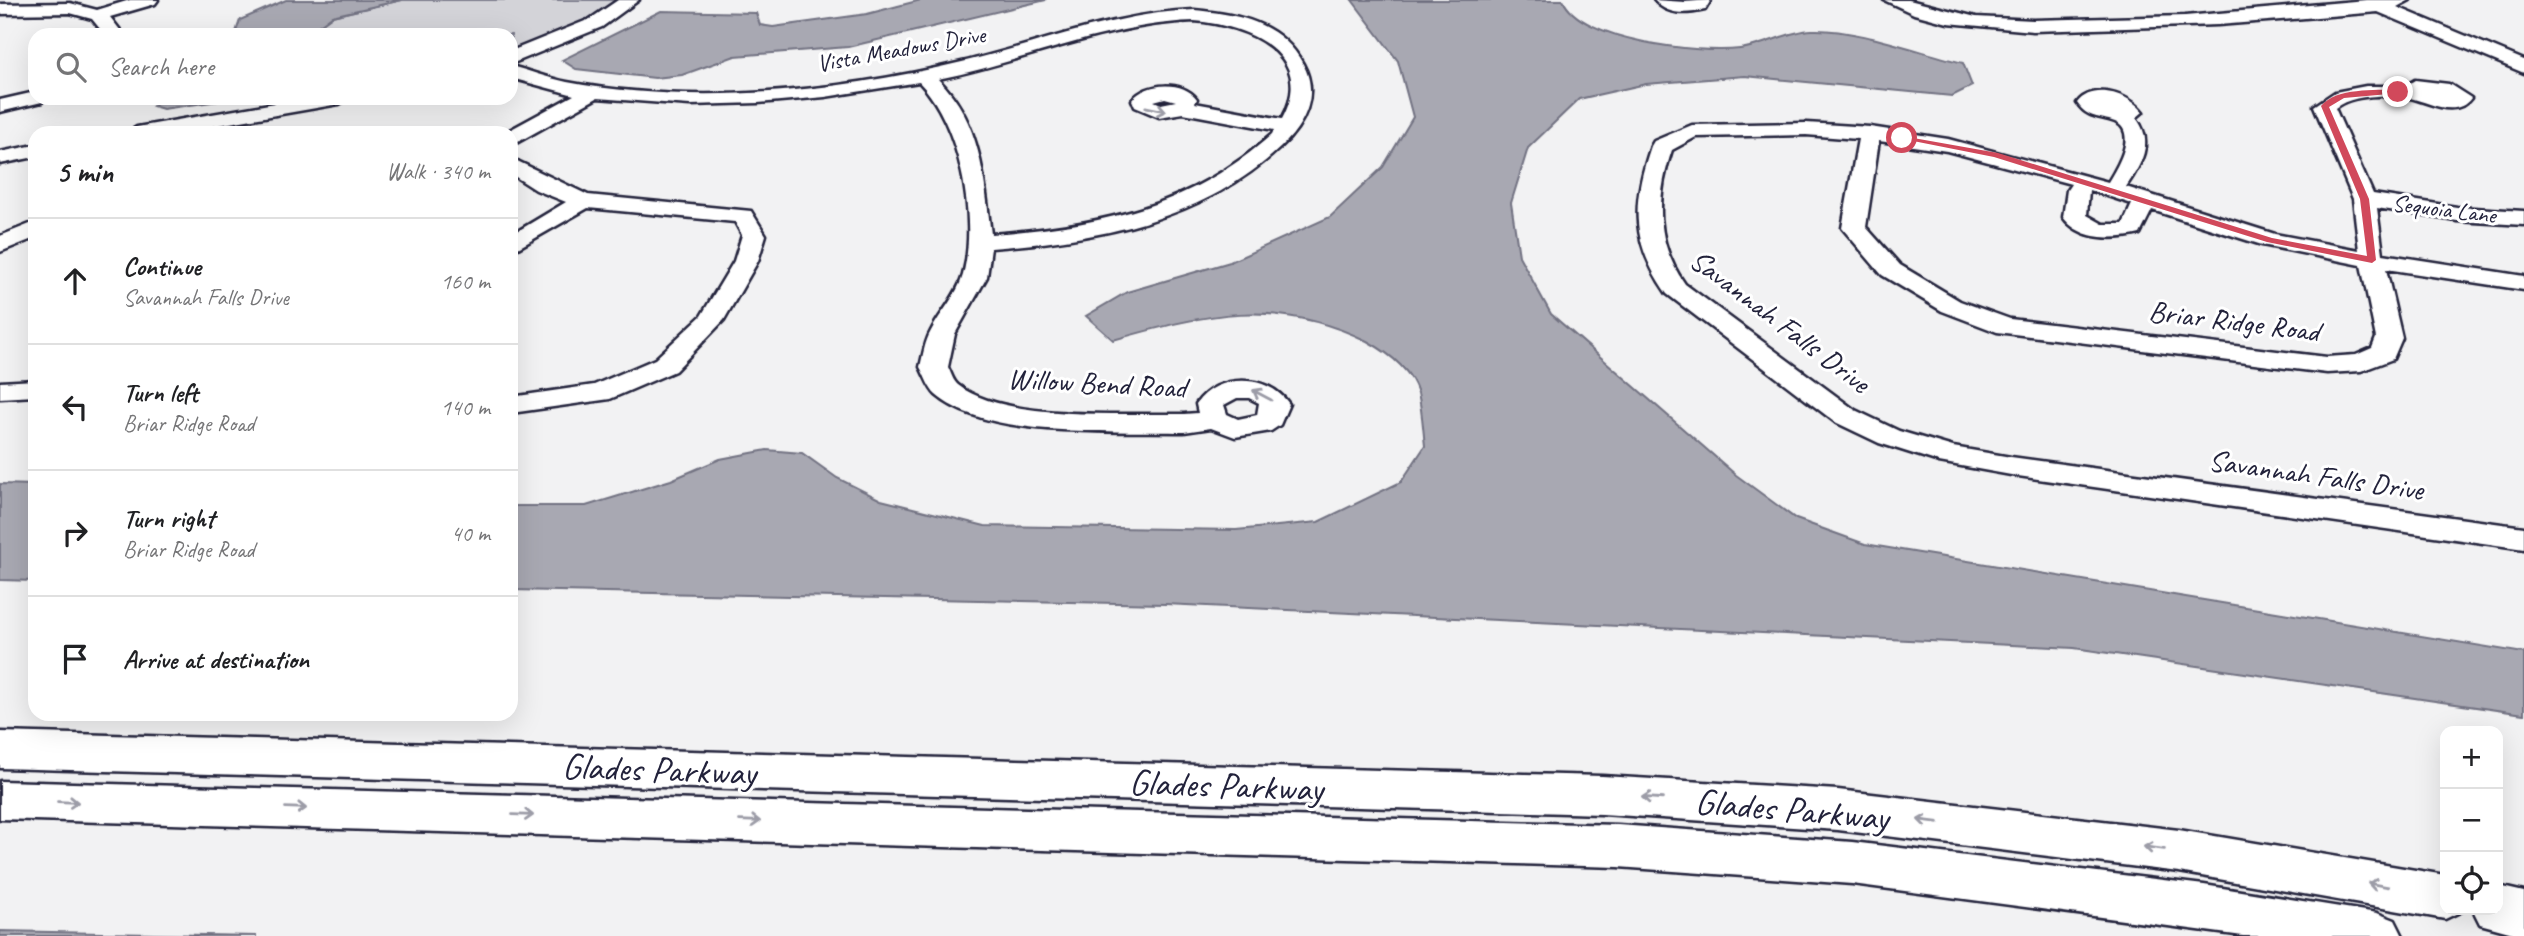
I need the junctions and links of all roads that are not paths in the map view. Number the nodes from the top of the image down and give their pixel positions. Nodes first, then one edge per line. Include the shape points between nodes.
1 (149, 0) edge
2 (630, 0) edge
3 (1663, 0) edge
4 (1702, 0) edge
5 (1893, 0) edge
6 (2401, 0) edge
7 (2373, 3) edge
8 (0, 9) edge
9 (98, 15) junction
10 (109, 28) edge
11 (518, 55) edge
12 (2524, 67) edge
13 (518, 74) edge
14 (924, 76) junction
15 (593, 92) junction
16 (2413, 92) dead end
17 (28, 100) edge
18 (299, 105) edge
19 (0, 106) edge
20 (1183, 107) dead end
21 (2121, 116) dead end
22 (177, 126) edge
23 (1290, 127) junction
24 (1870, 133) junction
25 (518, 134) edge
26 (28, 153) edge
27 (0, 158) edge
28 (518, 169) edge
29 (2084, 181) junction
30 (2113, 190) junction
31 (2364, 199) junction
32 (2145, 200) junction
33 (584, 201) junction
34 (2524, 218) edge
35 (28, 232) edge
36 (518, 241) edge
37 (980, 242) junction
38 (0, 245) edge
39 (2372, 260) junction
40 (2524, 283) edge
41 (28, 388) edge
42 (0, 390) edge
43 (518, 404) edge
44 (1214, 419) dead end
45 (2524, 538) edge
46 (0, 750) edge
47 (0, 800) edge
48 (2440, 896) edge
49 (2503, 909) edge
50 (2524, 914) edge
51 (2377, 936) edge

1 - 9 street
2 - 11 street via 596,23
3 - 4 street via 1687,8 1699,6
5 - 7 street via 1950,18 2011,26 2222,21
6 - 7 street
7 - 12 street
8 - 9 street via 70,8
9 - 10 street
13 - 15 street
14 - 15 street, Vista Meadows Drive via 772,95 768,105 757,112 734,116 713,108 717,97
14 - 23 street, Vista Meadows Drive via 1007,57 1114,24 1175,16 1220,18 1251,27 1288,52 1298,71 1302,99
14 - 37 street, Willow Bend Road via 950,106 971,158
15 - 25 street
16 - 31 street, Briar Ridge Road via 2344,96 2325,106
17 - 19 street
18 - 22 street
20 - 23 street
21 - 30 street via 2132,124 2138,144
23 - 37 street, Vista Meadows Drive via 1256,163 1171,206 1065,233
24 - 29 street, Savannah Falls Drive via 1995,155
24 - 39 street, Briar Ridge Road via 1854,228 1891,270 1951,306 2006,326 2327,365 2361,363 2384,353 2389,338
24 - 45 street, Savannah Falls Drive via 1692,131 1662,146 1646,211 1647,232 1661,271 1676,289 1845,416 1889,437 1949,456
26 - 27 street
28 - 33 street
29 - 30 street, Savannah Falls Drive
29 - 32 street via 2078,190 2075,218 2086,227 2119,232 2132,229
30 - 32 street, Savannah Falls Drive
31 - 34 street, Sequoia Lane via 2458,214
31 - 39 street, Briar Ridge Road
32 - 39 street, Savannah Falls Drive via 2270,240
33 - 36 street
33 - 43 street via 743,216 754,235 746,261 711,320 664,365 600,393
35 - 38 street
37 - 44 street, Willow Bend Road via 975,277 942,334 934,367 945,389 976,407 1015,418 1184,423
39 - 40 street, Savannah Falls Drive
41 - 42 street
48 -> 46 main road, Glades Parkway via 2152,848 1838,810 1658,799
47 -> 51 main road, Glades Parkway via 1618,846 1852,863 2204,907
49 - 50 main road

